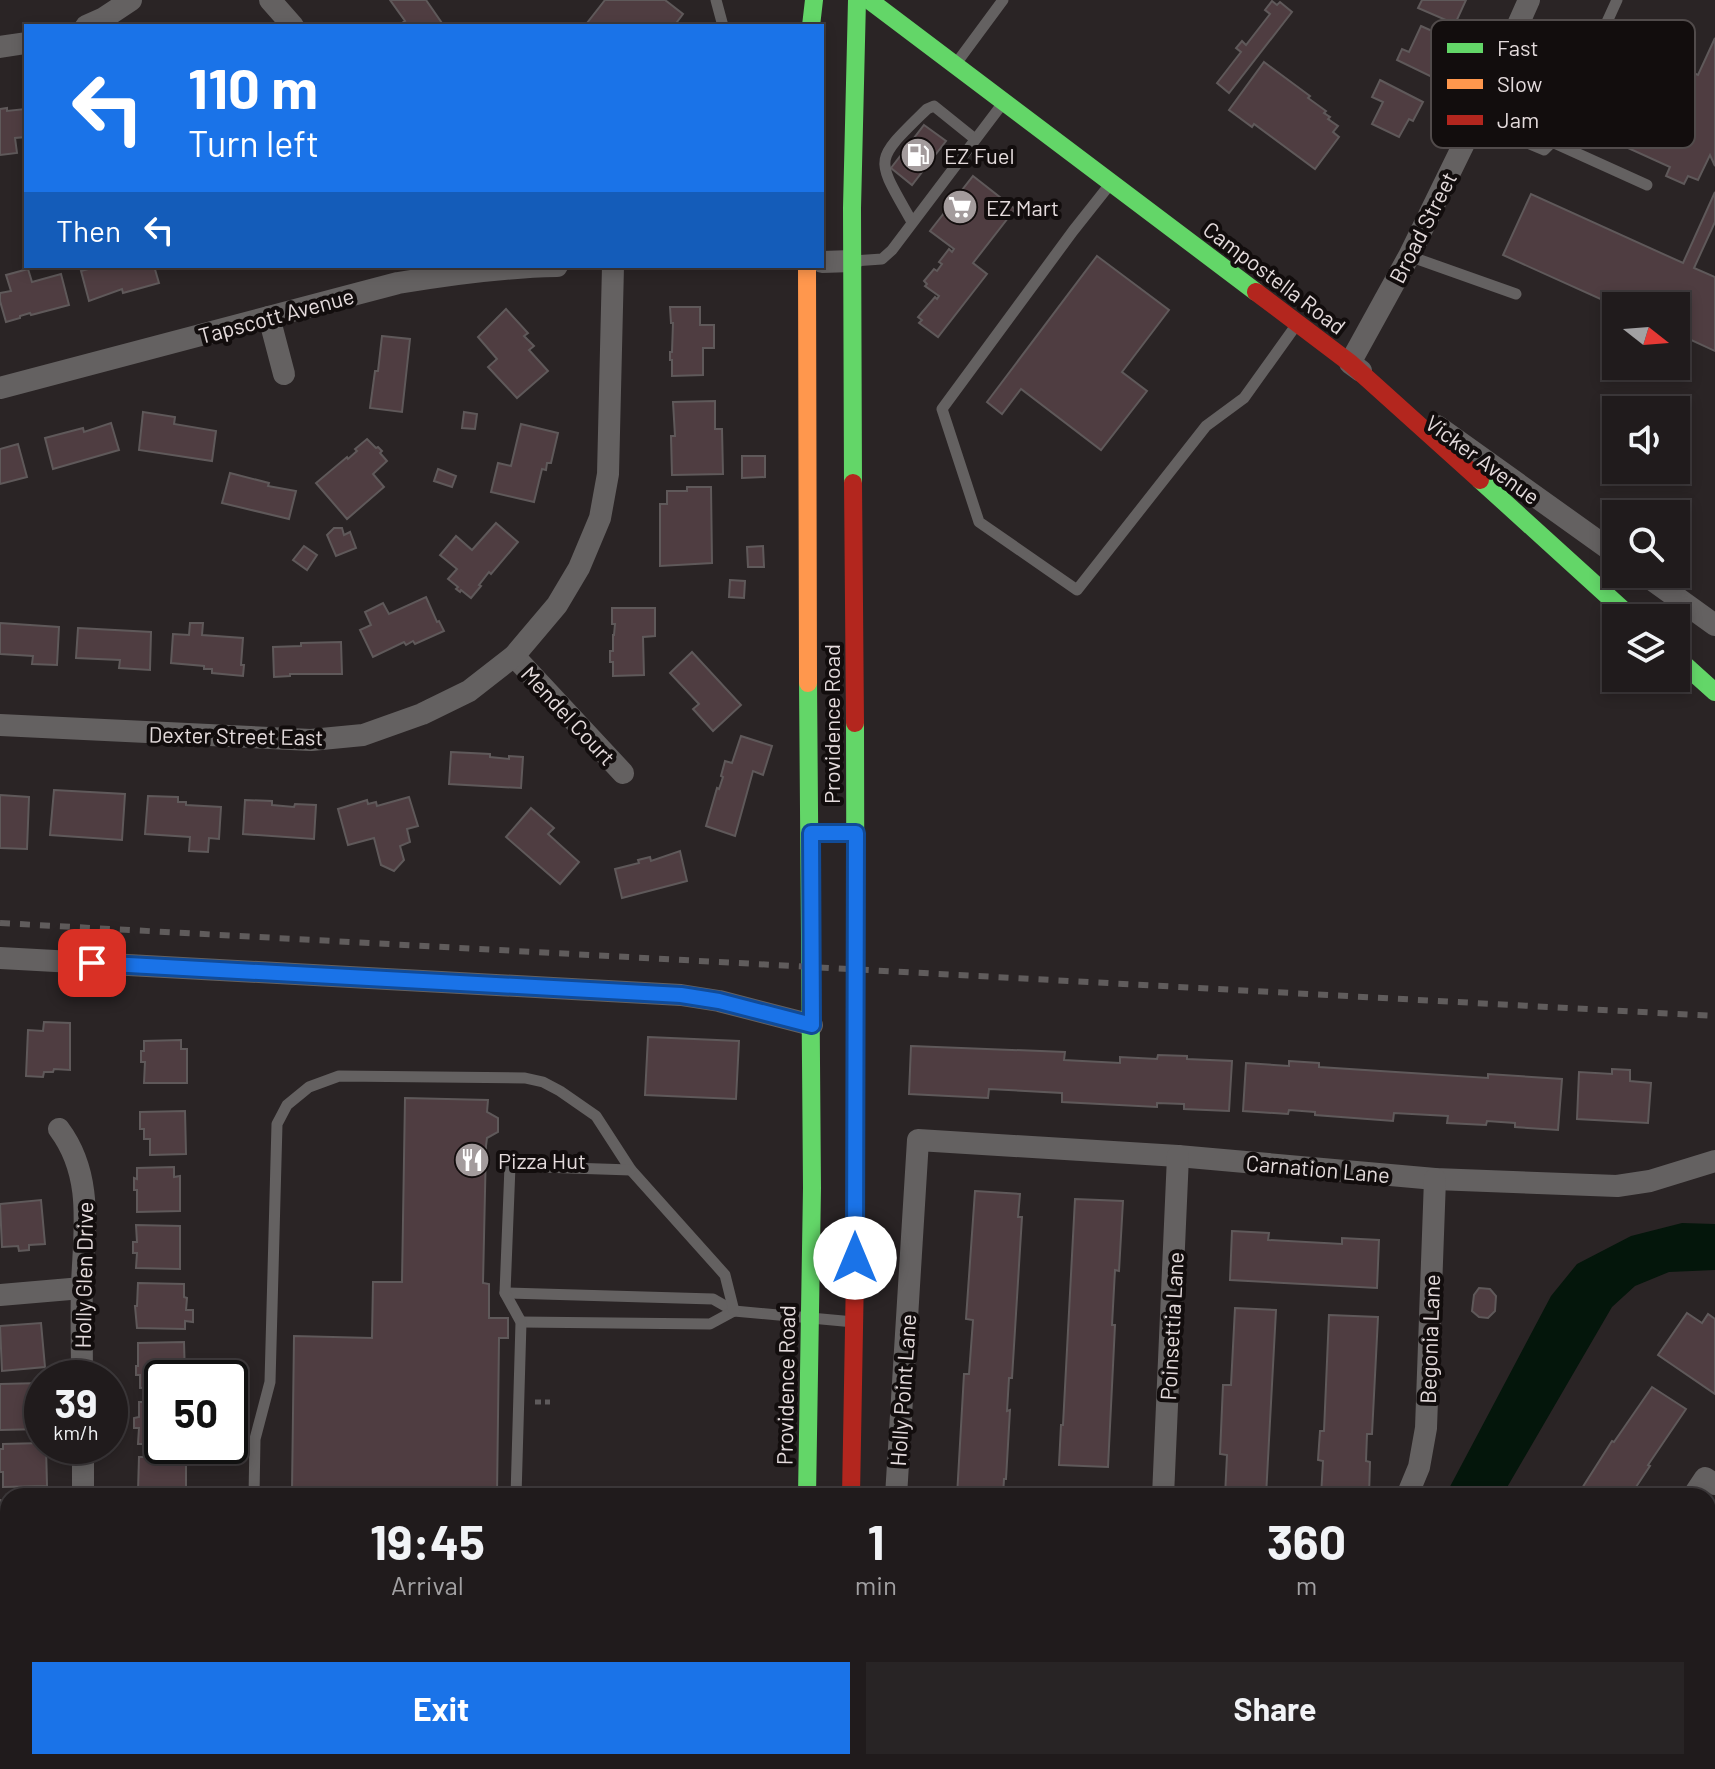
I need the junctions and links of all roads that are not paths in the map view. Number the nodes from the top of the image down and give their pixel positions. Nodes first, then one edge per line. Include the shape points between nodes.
1 (131, 0) edge
2 (270, 0) edge
3 (716, 0) edge
4 (814, 0) edge
5 (857, 0) edge
6 (869, 0) edge
7 (1003, 0) edge
8 (1529, 0) edge
9 (1617, 0) edge
10 (1520, 20) edge
11 (1608, 20) edge
12 (90, 24) edge
13 (291, 24) edge
14 (722, 24) edge
15 (811, 24) edge
16 (24, 43) edge
17 (0, 47) edge
18 (955, 65) junction
19 (1004, 102) junction
20 (975, 139) junction
21 (1462, 148) edge
22 (1565, 148) edge
23 (1111, 183) junction
24 (1647, 185) dead end
25 (912, 222) junction
26 (1409, 256) junction
27 (852, 261) junction
28 (824, 262) edge
29 (501, 268) edge
30 (613, 268) edge
31 (807, 268) edge
32 (396, 275) edge
33 (1516, 294) dead end
34 (269, 317) junction
35 (1297, 324) junction
36 (1350, 363) junction
37 (284, 374) dead end
38 (0, 388) edge
39 (1602, 544) edge
40 (1663, 588) edge
41 (1617, 604) edge
42 (1715, 625) edge
43 (514, 656) junction
44 (1690, 670) edge
45 (1715, 692) edge
46 (0, 725) edge
47 (623, 773) dead end
48 (811, 833) junction
49 (856, 833) junction
50 (0, 958) edge
51 (812, 1025) junction
52 (59, 1129) dead end
53 (918, 1140) joint
54 (1178, 1156) junction
55 (1715, 1161) edge
56 (631, 1170) junction
57 (1435, 1179) junction
58 (82, 1288) junction
59 (505, 1293) junction
60 (0, 1295) edge
61 (734, 1311) junction
62 (810, 1318) junction
63 (521, 1322) junction
64 (855, 1322) junction
65 (82, 1360) edge
66 (83, 1464) edge
67 (1715, 1484) edge
68 (83, 1488) edge
69 (254, 1488) edge
70 (516, 1488) edge
71 (807, 1488) edge
72 (851, 1488) edge
73 (896, 1488) edge
74 (1163, 1488) edge
75 (1410, 1488) edge
76 (1698, 1488) edge

1 - 12 street
2 - 13 street
3 - 14 lane
4 - 15 main road
5 - 27 main road, Providence Road
6 - 18 main road, Campostella Road
7 - 18 lane
8 - 10 street, Broad Street
9 - 11 lane
16 - 17 street
18 - 19 main road, Campostella Road
19 - 20 lane
19 - 23 main road, Campostella Road
20 - 25 lane
20 - 25 lane via 934,106 892,144 883,167
21 - 26 street, Broad Street
22 - 24 lane
23 - 35 main road, Campostella Road
23 - 35 lane via 942,409 979,522 1077,590 1206,426 1244,398
25 - 27 lane via 882,259
26 - 33 lane
26 - 36 street, Broad Street
27 - 28 street
27 - 49 main road, Providence Road
29 - 32 street, Tapscott Avenue
30 - 43 street, Dexter Street East via 608,474 600,518 557,605
31 - 48 main road, Providence Road
32 - 34 street, Tapscott Avenue
34 - 37 street
34 - 38 street, Tapscott Avenue
35 - 36 main road, Campostella Road
36 - 39 street, Vicker Avenue
36 - 41 main road, Campostella Road
40 - 42 street
43 - 46 street, Dexter Street East via 469,691 363,735 311,740
43 - 47 street, Mendel Court
44 - 45 main road
48 - 49 lane
48 - 51 main road, Providence Road
49 - 64 main road, Providence Road
50 - 51 street via 681,995
51 - 62 main road, Providence Road
52 - 58 street, Holly Glen Drive via 78,1164 85,1192
53 - 54 street, Carnation Lane
53 - 73 street, Holly Point Lane
54 - 57 street, Carnation Lane
54 - 74 street, Poinsettia Lane
55 - 57 street, Carnation Lane via 1617,1186
56 - 59 lane via 510,1166
56 - 61 lane via 725,1275
56 - 69 lane via 596,1116 560,1091 525,1078 339,1076 309,1087 287,1105 277,1124 270,1382 255,1439
57 - 75 street, Begonia Lane via 1426,1428
58 - 60 street
58 - 65 street, Holly Glen Drive
59 - 61 lane via 713,1299
59 - 63 lane
61 - 62 lane
61 - 63 lane via 710,1324
62 - 64 lane
62 - 71 main road, Providence Road
63 - 70 lane
64 - 72 main road, Providence Road
66 - 68 street
67 - 76 street via 1705,1478

